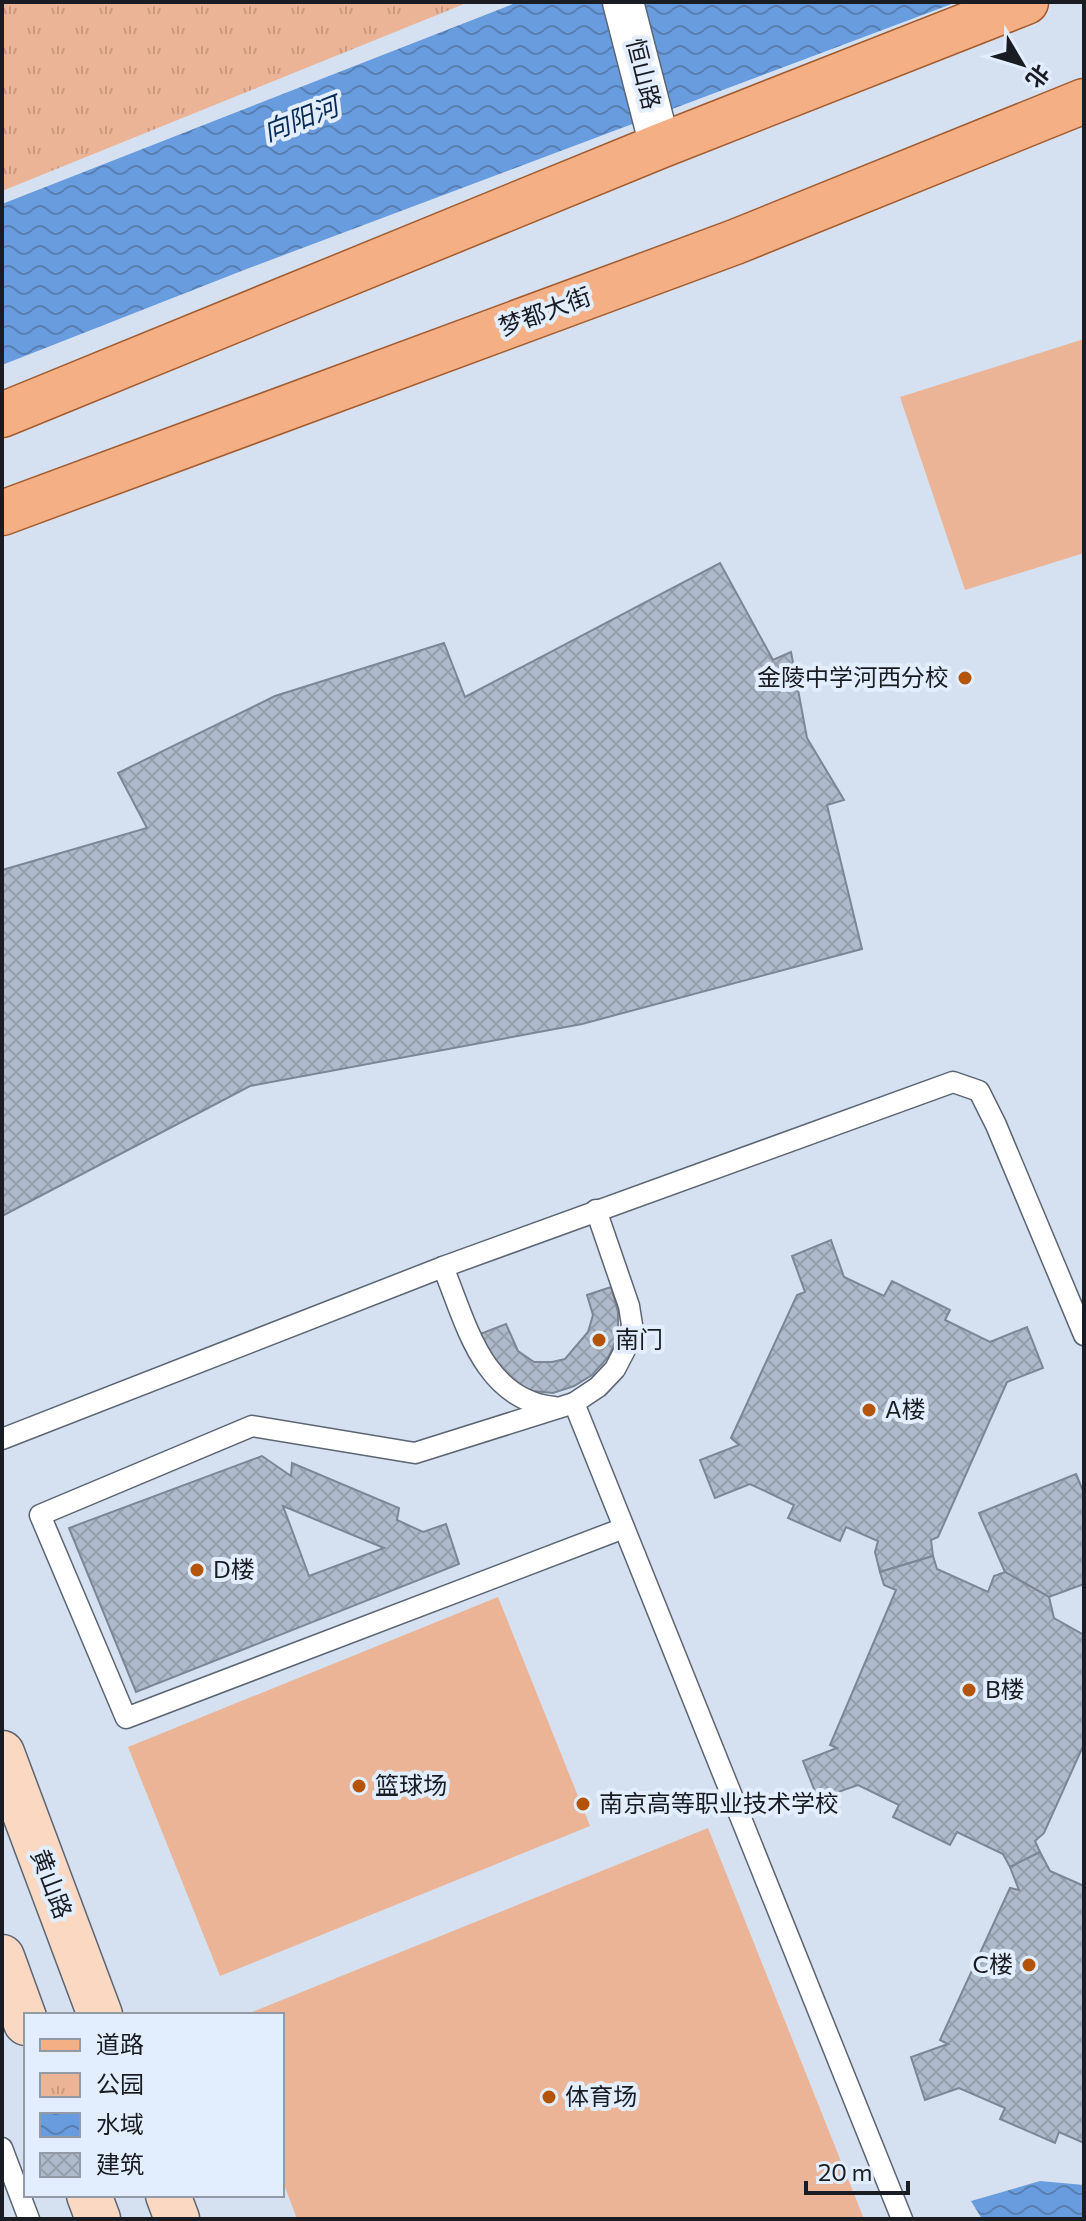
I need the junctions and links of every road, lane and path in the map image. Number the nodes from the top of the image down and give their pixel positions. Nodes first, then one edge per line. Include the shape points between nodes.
1 (1026, 2) edge
2 (627, 14) edge
3 (1084, 101) edge
4 (660, 146) junction
5 (2, 415) edge
6 (2, 513) edge
7 (596, 1210) junction
8 (443, 1267) junction
9 (1084, 1335) edge
10 (566, 1405) junction
11 (2, 1439) edge
12 (624, 1528) junction
13 (2, 1753) edge
14 (2, 1957) edge
15 (99, 2013) edge
16 (24, 2018) edge
17 (2, 2148) edge
18 (90, 2197) edge
19 (169, 2197) edge
20 (29, 2219) edge
21 (98, 2219) edge
22 (177, 2219) edge
23 (902, 2219) edge

1 - 4 main road
2 - 4 street, 恒山路
3 - 6 main road, 梦都大街 via 735,242
4 - 5 main road
7 - 8 lane
7 - 9 lane via 953,1082 979,1091
7 - 10 lane via 632,1325 615,1369 598,1387
8 - 10 lane via 477,1351 494,1378 528,1402
8 - 11 lane
10 - 12 lane
10 - 12 lane via 415,1453 252,1426 40,1515 126,1718
12 - 23 lane
13 - 15 main road, 黄山路
14 - 16 main road
17 - 20 lane
18 - 21 main road
19 - 22 main road

